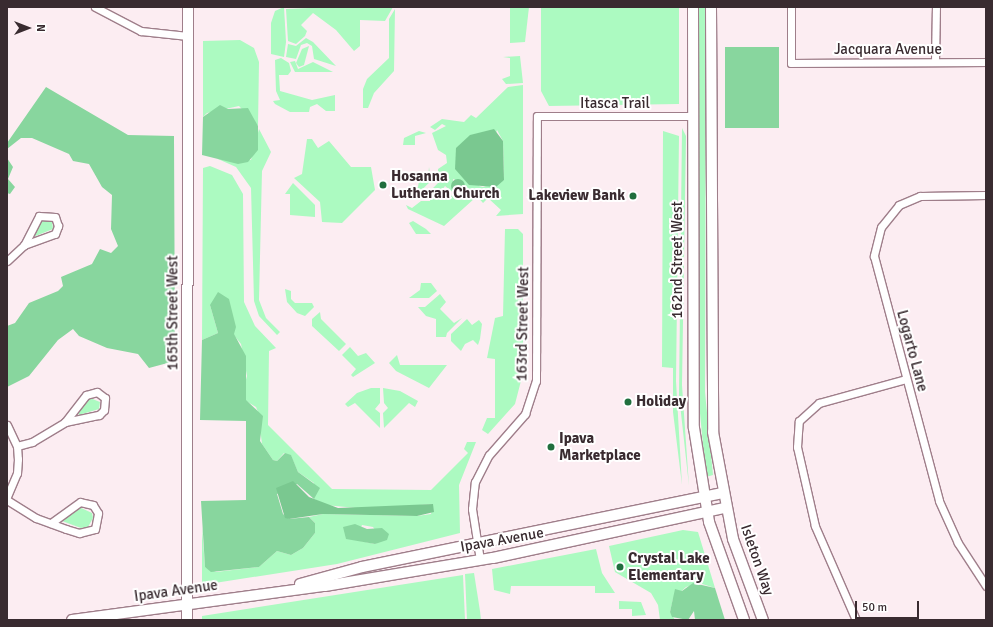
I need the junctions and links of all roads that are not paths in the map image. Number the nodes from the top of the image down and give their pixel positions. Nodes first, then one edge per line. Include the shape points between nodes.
1 (95, 7) edge
2 (188, 7) edge
3 (693, 7) edge
4 (711, 7) edge
5 (791, 7) edge
6 (936, 7) edge
7 (188, 36) junction
8 (935, 62) junction
9 (986, 62) edge
10 (537, 116) joint
11 (693, 116) junction
12 (986, 195) edge
13 (24, 245) junction
14 (7, 261) edge
15 (906, 379) junction
16 (65, 422) junction
17 (7, 425) edge
18 (17, 446) junction
19 (722, 493) junction
20 (7, 496) edge
21 (703, 497) junction
22 (7, 500) edge
23 (725, 508) junction
24 (707, 512) junction
25 (51, 523) junction
26 (477, 544) junction
27 (480, 560) junction
28 (986, 586) edge
29 (283, 590) junction
30 (187, 605) junction
31 (72, 620) edge
32 (187, 620) edge
33 (744, 620) edge
34 (763, 620) edge
35 (856, 620) edge

1 - 7 street via 141,31
2 - 7 street, 165th Street West
3 - 11 street, 162nd Street West
4 - 19 street via 710,397
5 - 8 street, Jacquara Avenue via 791,63
6 - 8 street
7 - 30 street, 165th Street West
8 - 9 street, Jacquara Avenue
10 - 11 street, Itasca Trail
10 - 26 street, 163rd Street West via 536,387 525,414 489,455 477,478 472,509
11 - 21 street, 162nd Street West via 692,395
12 - 15 street, Logarto Lane via 920,196 892,211 881,226 875,245 875,266
13 - 13 street via 55,234 58,226 55,217 39,216
13 - 14 street
15 - 28 street, Logarto Lane via 939,501 958,543
15 - 35 street via 827,400 799,414 797,446 810,507 829,564
16 - 16 street via 102,413 105,398 97,392 86,395
16 - 18 street via 32,442
17 - 18 street
18 - 20 street via 17,473
19 - 21 street, Ipava Avenue
19 - 23 street
21 - 24 street, 162nd Street West
21 - 26 street, Ipava Avenue
22 - 25 street
23 - 24 street, Ipava Avenue
23 - 34 street, Isleton Way via 743,571
24 - 27 street, Ipava Avenue
24 - 33 street via 720,558
25 - 25 street via 80,502 93,505 98,512 97,526 88,533
26 - 27 street, 163rd Street West
26 - 29 street, Ipava Avenue via 362,566
27 - 29 street, Ipava Avenue via 325,586
29 - 30 street, Ipava Avenue
30 - 31 street, Ipava Avenue
30 - 32 street, 165th Street West

